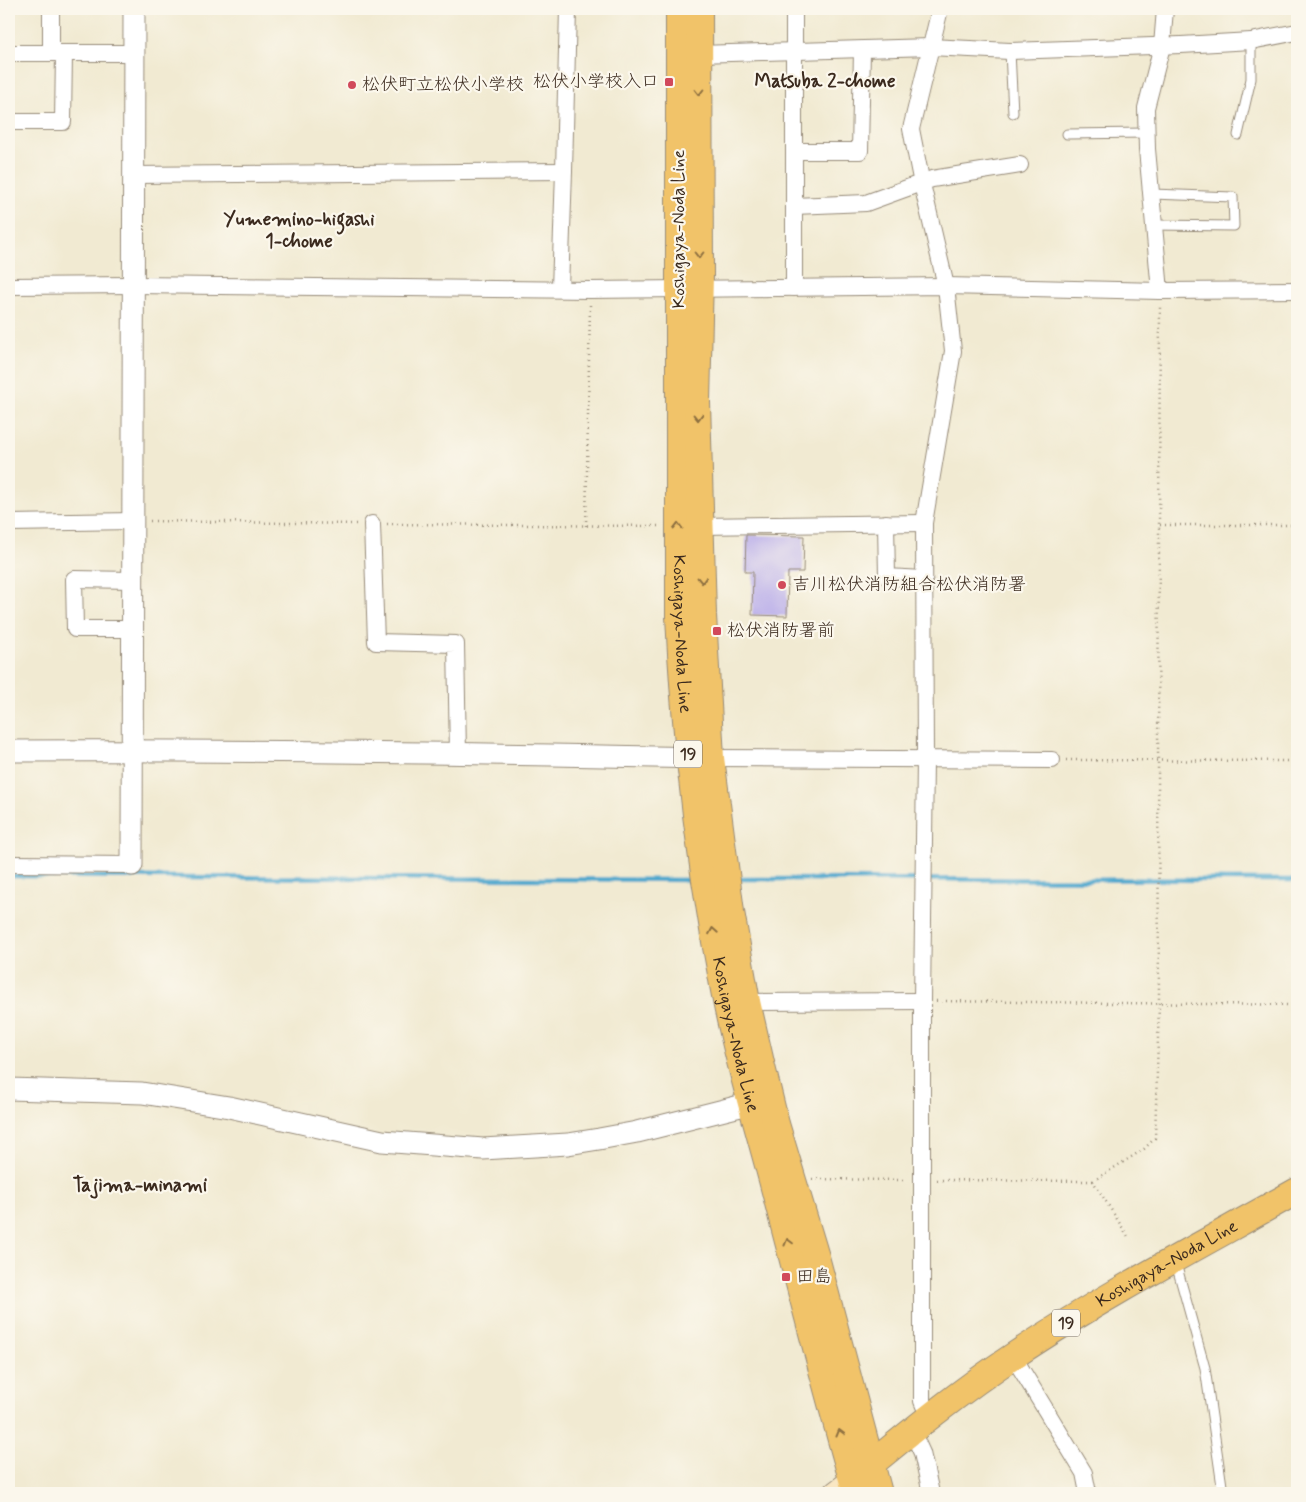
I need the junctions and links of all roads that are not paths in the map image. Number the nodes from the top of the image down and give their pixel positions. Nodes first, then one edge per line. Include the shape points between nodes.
1 (51, 9) edge
2 (134, 9) edge
3 (568, 9) edge
4 (678, 9) edge
5 (699, 9) edge
6 (794, 9) edge
7 (940, 9) edge
8 (1165, 9) edge
9 (1297, 32) edge
10 (1251, 41) junction
11 (1162, 46) junction
12 (930, 48) junction
13 (862, 50) junction
14 (794, 52) junction
15 (1010, 52) junction
16 (9, 53) edge
17 (57, 53) junction
18 (133, 53) junction
19 (699, 54) junction
20 (1013, 113) dead end
21 (9, 122) edge
22 (1146, 133) junction
23 (1067, 134) dead end
24 (1238, 135) dead end
25 (794, 151) junction
26 (1020, 165) dead end
27 (564, 172) junction
28 (134, 175) junction
29 (922, 184) junction
30 (1152, 194) junction
31 (794, 206) junction
32 (1155, 225) junction
33 (134, 285) junction
34 (9, 286) edge
35 (946, 286) junction
36 (794, 288) junction
37 (560, 289) junction
38 (689, 289) junction
39 (1297, 290) edge
40 (1160, 291) junction
41 (133, 521) junction
42 (9, 523) edge
43 (886, 523) junction
44 (924, 523) junction
45 (372, 524) dead end
46 (689, 526) junction
47 (924, 579) junction
48 (133, 580) junction
49 (133, 629) junction
50 (133, 750) junction
51 (9, 751) edge
52 (458, 754) junction
53 (700, 758) junction
54 (925, 760) junction
55 (1052, 760) road end
56 (9, 864) edge
57 (132, 865) joint
58 (922, 1001) junction
59 (747, 1002) junction
60 (9, 1089) edge
61 (752, 1102) junction
62 (1297, 1191) edge
63 (1175, 1260) junction
64 (1013, 1356) junction
65 (920, 1424) junction
66 (854, 1483) edge
67 (879, 1493) edge
68 (931, 1493) edge
69 (1088, 1493) edge
70 (1222, 1493) edge

1 - 17 street
2 - 18 street
3 - 27 street
4 - 38 main road, Koshigaya-Noda Line / 19
5 - 19 main road, Koshigaya-Noda Line / 19
6 - 14 street
7 - 12 street
8 - 11 street
9 - 10 street
10 - 11 street
10 - 24 lane via 1251,78
11 - 15 street
11 - 22 street via 1146,108
12 - 13 street
12 - 15 street
12 - 29 street via 911,129
13 - 14 street
13 - 25 street via 860,151
14 - 19 street
14 - 25 street
15 - 20 lane
16 - 17 street
17 - 18 street
17 - 21 street via 63,122
18 - 28 street
19 -> 38 main road, Koshigaya-Noda Line / 19
22 - 23 lane
22 - 30 street
25 - 31 street
26 - 29 street via 932,179
27 - 28 street
27 - 37 street
28 - 33 street
29 - 31 street via 866,203
29 - 35 street
30 - 32 street
30 - 32 lane via 1233,197 1234,226
31 - 36 street
32 - 40 street
33 - 34 street
33 - 37 street
33 - 41 street
35 - 36 street
35 - 40 street
35 - 44 street via 953,351
36 - 38 street
37 - 38 street
38 - 46 main road, Koshigaya-Noda Line / 19
39 - 40 street
41 - 42 street
41 - 48 street
43 - 44 street
43 - 46 street
43 - 47 street via 887,577
44 - 47 street
45 - 52 street via 376,642 456,644
46 - 53 main road, Koshigaya-Noda Line / 19 via 679,616 682,682
47 - 54 street
48 - 49 street
48 - 49 street via 74,579 75,629
49 - 50 street
50 - 51 street
50 - 52 street
50 - 57 street
52 - 53 street
53 - 54 street
53 - 59 main road, Koshigaya-Noda Line / 19 via 725,867
61 -> 53 main road, Koshigaya-Noda Line / 19 via 726,1004 702,864
54 - 55 street
54 - 58 street
56 - 57 street
58 - 59 street
58 - 65 street
59 - 66 main road, Koshigaya-Noda Line / 19 via 776,1124 816,1257
60 - 61 street via 142,1094 229,1107 382,1141 483,1149 600,1140
66 -> 61 main road, Koshigaya-Noda Line / 19
62 - 63 main road, Koshigaya-Noda Line / 19
63 - 64 main road, Koshigaya-Noda Line / 19
63 - 70 lane via 1205,1368
64 - 65 main road, Koshigaya-Noda Line / 19
64 - 69 street via 1084,1472
65 - 66 main road, Koshigaya-Noda Line / 19
65 - 68 street via 922,1453
66 - 67 main road, Koshigaya-Noda Line / 19

